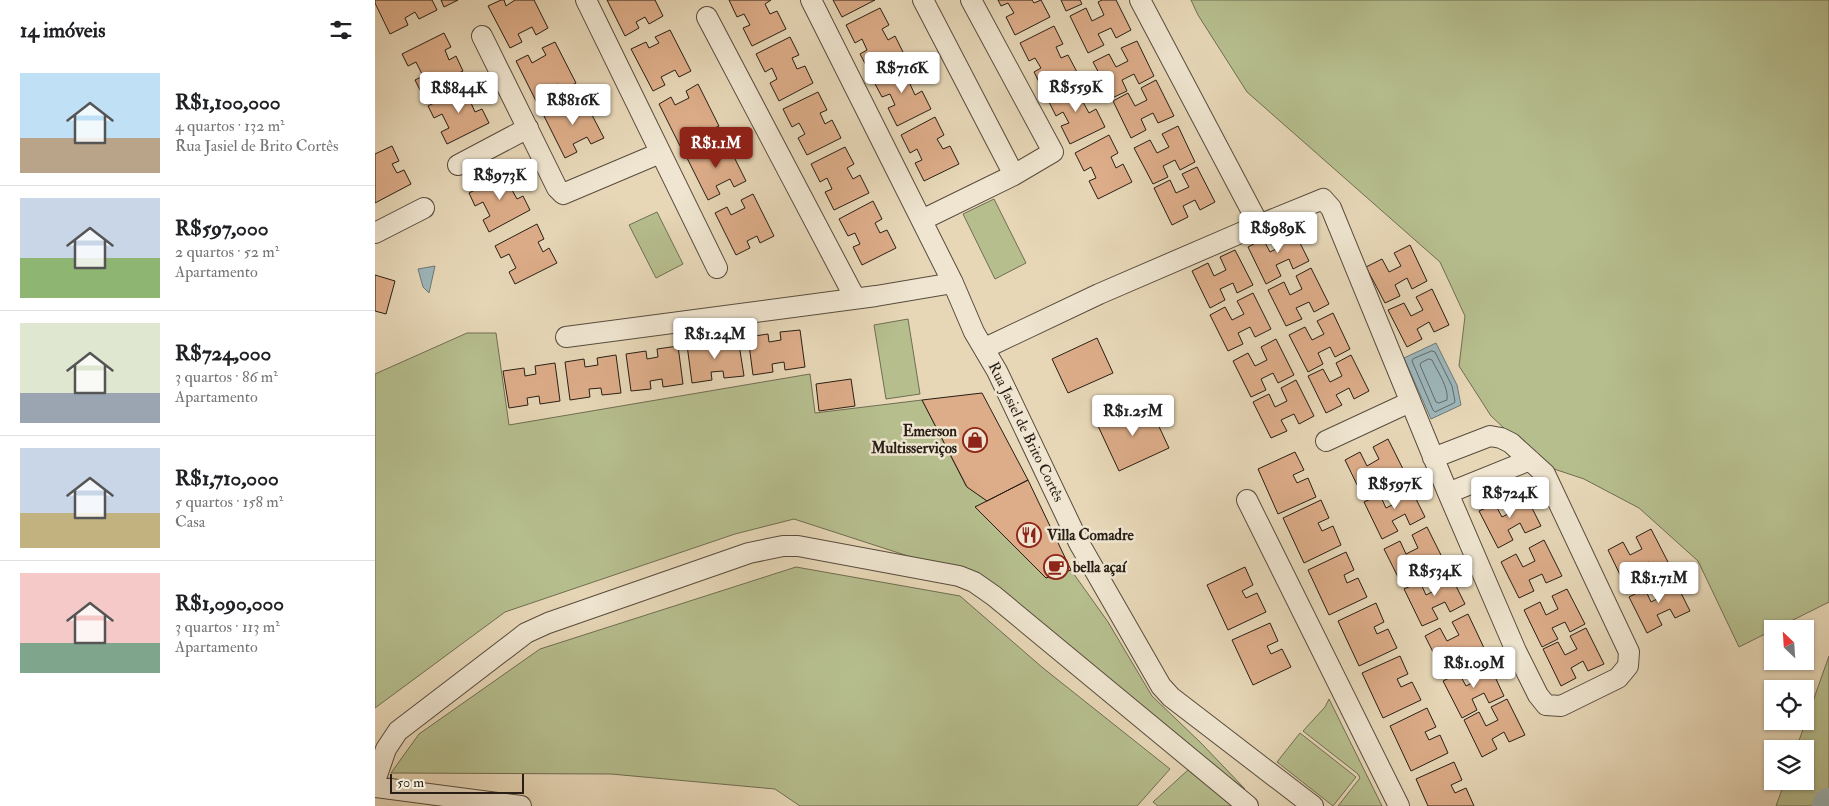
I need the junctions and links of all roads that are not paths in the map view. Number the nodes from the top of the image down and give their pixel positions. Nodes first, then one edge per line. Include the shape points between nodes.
1 (586, 0) edge
2 (811, 0) edge
3 (923, 0) edge
4 (971, 0) edge
5 (1140, 0) edge
6 (707, 18) dead end
7 (482, 36) dead end
8 (528, 128) junction
9 (660, 153) junction
10 (457, 165) dead end
11 (1014, 175) junction
12 (424, 208) dead end
13 (922, 220) junction
14 (1259, 225) junction
15 (375, 233) edge
16 (717, 268) dead end
17 (953, 283) junction
18 (855, 298) junction
19 (566, 337) dead end
20 (985, 348) junction
21 (1410, 402) junction
22 (1326, 441) dead end
23 (1433, 458) junction
24 (1530, 460) junction
25 (1448, 493) junction
26 (1247, 500) dead end
27 (375, 781) edge
28 (375, 787) edge
29 (516, 806) edge
30 (521, 806) edge
31 (1248, 806) edge
32 (1313, 806) edge
33 (1399, 806) edge

1 - 9 street
2 - 13 street, Rua Jasiel de Brito Cortês
3 - 11 street
4 - 11 street via 1053,152
5 - 14 street
6 - 18 street
7 - 8 street
8 - 9 street via 563,194
8 - 10 street
9 - 16 street
11 - 13 street
12 - 15 street
13 - 17 street, Rua Jasiel de Brito Cortês
14 - 20 street via 1099,294
14 - 21 street via 1323,199 1328,203
17 - 18 street
17 - 20 street, Rua Jasiel de Brito Cortês
18 - 19 street
20 - 32 street, Rua Jasiel de Brito Cortês via 1079,543 1164,690
21 - 22 street
21 - 23 street
23 - 24 street via 1490,436 1511,443
23 - 25 street
24 - 25 street
24 - 25 street via 1545,474 1553,489 1629,652 1629,666 1619,678 1561,706 1546,705 1538,695
26 - 33 street
27 - 31 street via 386,749 398,731 526,633 749,553 798,546 942,572 974,582
28 - 29 street
29 - 30 street

